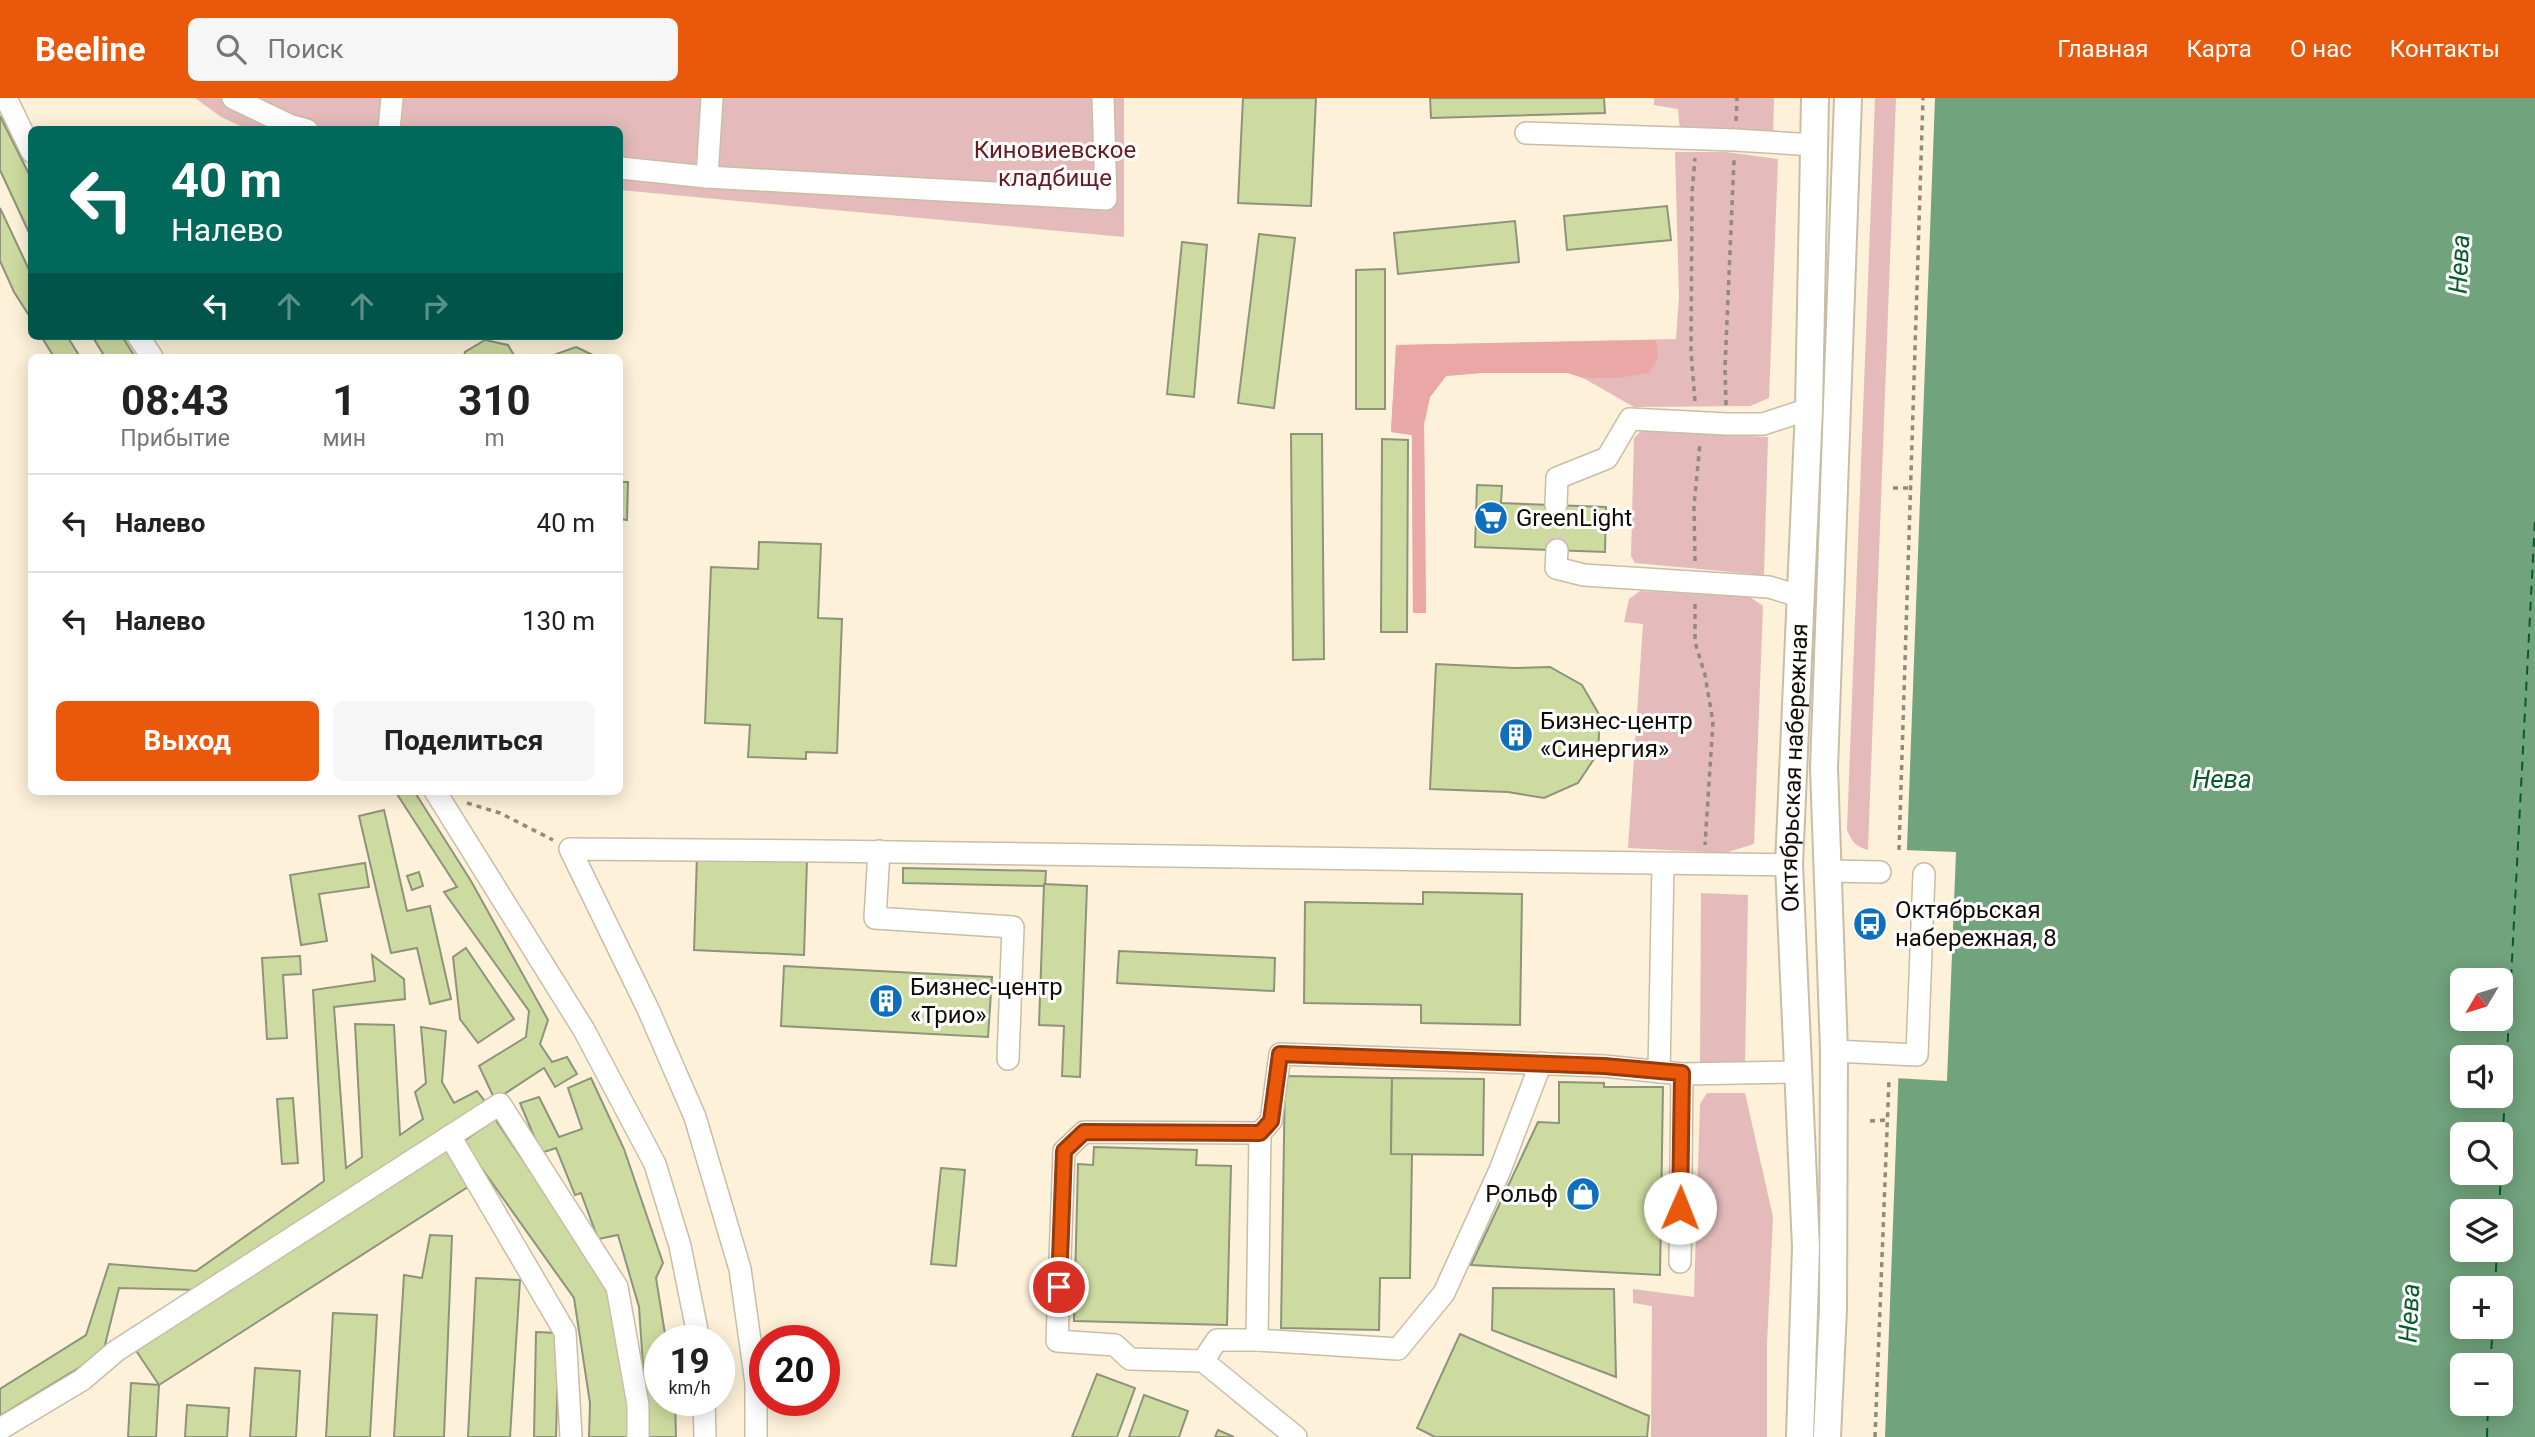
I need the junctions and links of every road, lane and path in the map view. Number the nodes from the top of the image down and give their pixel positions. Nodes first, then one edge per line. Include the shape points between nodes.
1 (6, 98) edge
2 (233, 98) edge
3 (392, 98) edge
4 (712, 98) edge
5 (1104, 98) edge
6 (1737, 98) edge
7 (1815, 98) edge
8 (1848, 98) edge
9 (1923, 98) edge
10 (293, 126) edge
11 (390, 126) edge
12 (1526, 133) dead end
13 (1697, 139) junction
14 (1735, 140) junction
15 (28, 144) edge
16 (1814, 145) junction
17 (623, 168) edge
18 (707, 177) junction
19 (1808, 410) junction
20 (1702, 423) junction
21 (1727, 424) junction
22 (1893, 488) dead end
23 (1911, 488) junction
24 (1556, 505) tunnel mouth
25 (1557, 550) tunnel mouth
26 (1695, 583) junction
27 (1802, 597) junction
28 (439, 796) edge
29 (570, 849) junction
30 (1899, 850) dead end
31 (879, 851) junction
32 (1663, 864) junction
33 (1703, 865) junction
34 (1789, 865) junction
35 (1829, 871) junction
36 (1880, 872) dead end
37 (1924, 874) dead end
38 (1834, 1051) junction
39 (1007, 1059) dead end
40 (1541, 1063) junction
41 (1659, 1072) junction
42 (1799, 1072) junction
43 (1682, 1073) junction
44 (1889, 1079) dead end
45 (1887, 1120) junction
46 (1870, 1121) dead end
47 (1260, 1133) junction
48 (450, 1136) junction
49 (1680, 1262) dead end
50 (696, 1325) edge
51 (1256, 1340) junction
52 (1203, 1361) junction
53 (704, 1416) edge
54 (0, 1429) edge
55 (571, 1437) edge
56 (638, 1437) edge
57 (705, 1437) edge
58 (756, 1437) edge
59 (1296, 1437) edge
60 (1800, 1437) edge
61 (1827, 1437) edge
62 (1875, 1437) edge

1 - 15 street
2 - 10 street
3 - 11 street
4 - 18 street
5 - 18 street via 1106,199
6 - 14 path
7 - 16 main road, Октябрьская набережная
8 - 35 main road, Октябрьская набережная via 1824,768
9 - 23 path
12 - 13 street
13 - 14 street
13 - 20 path via 1692,193 1692,352 1694,398
14 - 16 street
14 - 21 path via 1725,367
16 - 19 main road, Октябрьская набережная
17 - 18 street
19 - 21 street via 1763,424
19 - 27 main road, Октябрьская набережная
20 - 21 street
20 - 24 street via 1630,419 1607,458 1557,478
20 - 26 path via 1694,506
22 - 23 path
23 - 30 path
25 - 26 street via 1556,568 1584,575
26 - 27 street via 1769,587
26 - 33 path via 1695,642 1713,722
27 - 34 main road, Октябрьская набережная
28 - 29 path via 500,813
28 - 50 street via 584,1030 655,1164 680,1246
29 - 31 street
29 - 58 street via 695,1117 740,1269 756,1383
31 - 32 street
31 - 39 street via 875,918 1013,927
32 - 33 street
32 - 41 street
33 - 34 street
34 - 42 main road, Октябрьская набережная
35 - 36 street
35 - 38 main road, Октябрьская набережная
37 - 38 street via 1917,1055
38 - 61 main road, Октябрьская набережная via 1833,1310
40 - 41 street
40 - 47 street via 1280,1054 1271,1121
40 - 51 street via 1500,1170 1444,1293 1398,1349
41 - 43 street
42 - 43 street
42 - 60 main road, Октябрьская набережная via 1807,1247
43 - 49 street
44 - 45 path
45 - 46 path
45 - 62 path
47 - 51 street
47 - 52 street via 1084,1132 1064,1151 1057,1341 1115,1345 1130,1359
48 - 54 street via 116,1351 82,1380
48 - 55 street via 565,1332
48 - 56 street via 500,1104 617,1287 638,1405
51 - 52 street via 1217,1340
52 - 59 street
53 - 57 street

